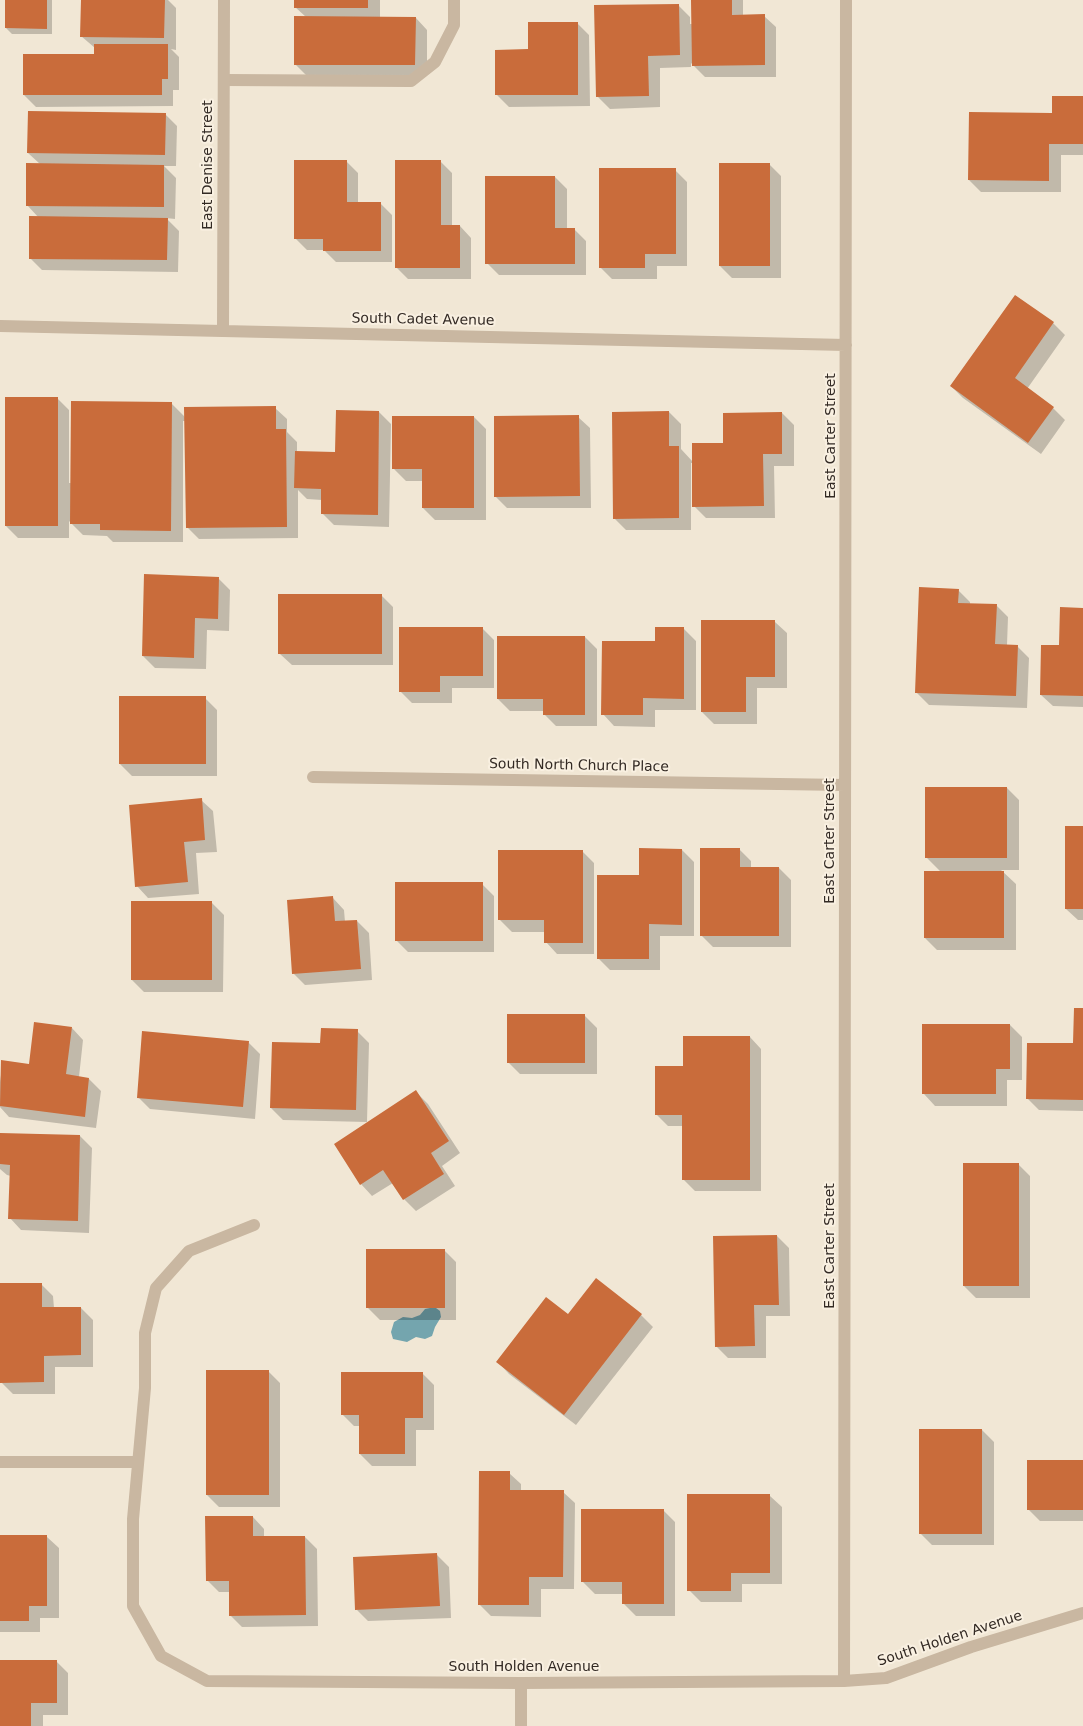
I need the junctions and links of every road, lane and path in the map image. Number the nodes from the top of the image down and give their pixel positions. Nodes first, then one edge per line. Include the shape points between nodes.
1 (224, 0) edge
2 (454, 0) edge
3 (846, 0) edge
4 (224, 80) junction
5 (0, 326) edge
6 (223, 331) junction
7 (846, 345) junction
8 (313, 777) dead end
9 (845, 785) junction
10 (254, 1225) dead end
11 (0, 1462) edge
12 (138, 1462) junction
13 (1083, 1613) edge
14 (844, 1681) junction
15 (521, 1683) junction
16 (521, 1726) edge

1 - 4 street, East Denise Street
2 - 4 street via 454,25 435,62 411,82
3 - 7 street, East Carter Street
4 - 6 street, East Denise Street
5 - 6 street, South Cadet Avenue
6 - 7 street, South Cadet Avenue
7 - 9 street, East Carter Street
8 - 9 street, South North Church Place
9 - 14 street, East Carter Street
10 - 12 street, South Holden Avenue via 189,1251 156,1288 145,1334 145,1388
11 - 12 street
12 - 15 street, South Holden Avenue via 134,1606 161,1656 207,1681
13 - 14 street, South Holden Avenue via 971,1647 886,1678
14 - 15 street, South Holden Avenue
15 - 16 street

